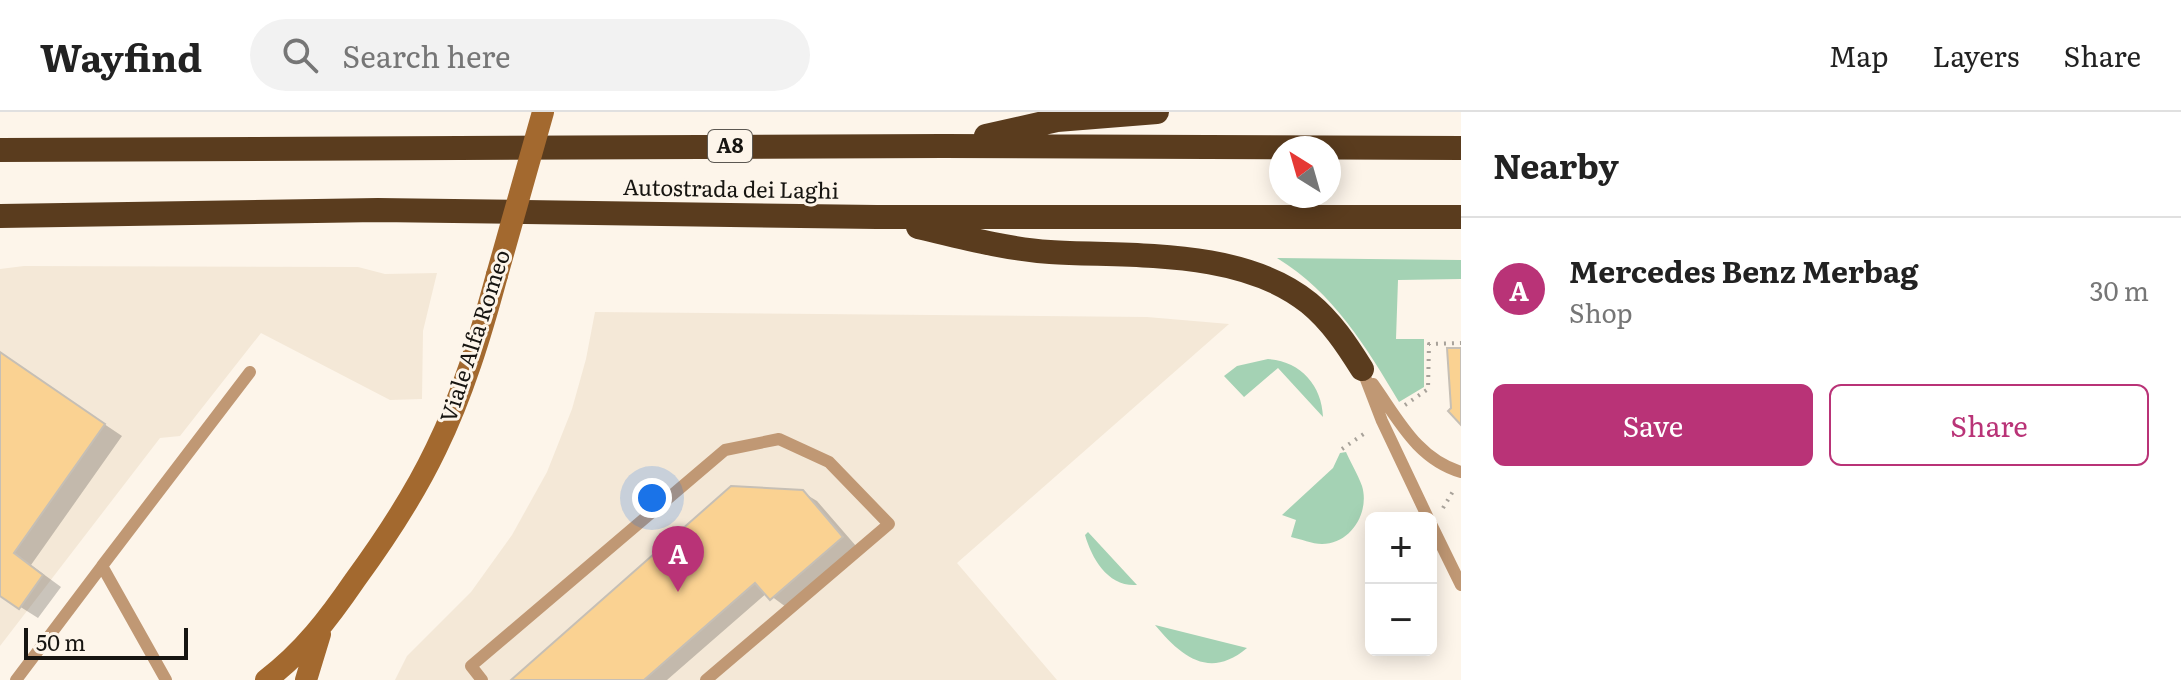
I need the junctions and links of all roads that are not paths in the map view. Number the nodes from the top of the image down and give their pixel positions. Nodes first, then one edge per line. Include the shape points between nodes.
1 (543, 112) edge
2 (1157, 112) edge
3 (943, 146) junction
4 (1461, 148) edge
5 (0, 150) edge
6 (0, 216) edge
7 (877, 217) junction
8 (1461, 217) edge
9 (1362, 369) junction
10 (250, 372) dead end
11 (1461, 472) edge
12 (1429, 512) edge
13 (1437, 528) edge
14 (102, 566) junction
15 (1461, 585) edge
16 (323, 625) junction
17 (16, 680) edge
18 (166, 680) edge
19 (266, 680) edge
20 (306, 680) edge
21 (482, 680) edge
22 (706, 680) edge

1 - 16 main road, Viale Alfa Romeo, bridge via 466,377 436,450 382,543
2 - 3 highway via 1057,120
3 - 4 highway, Autostrada dei Laghi / A8
3 - 5 highway, Autostrada dei Laghi / A8
6 - 7 highway, Autostrada dei Laghi via 378,210
7 - 8 highway, Autostrada dei Laghi
7 - 9 highway via 1045,252 1226,266 1307,301
9 - 11 lane via 1413,442 1438,463
9 - 12 lane via 1382,421
10 - 14 lane
13 - 15 lane
14 - 17 lane
14 - 18 lane
16 - 19 main road, Viale Alfa Romeo
16 - 20 main road, Viale Alfa Romeo
21 - 22 lane via 471,666 725,450 779,439 829,462 889,524

